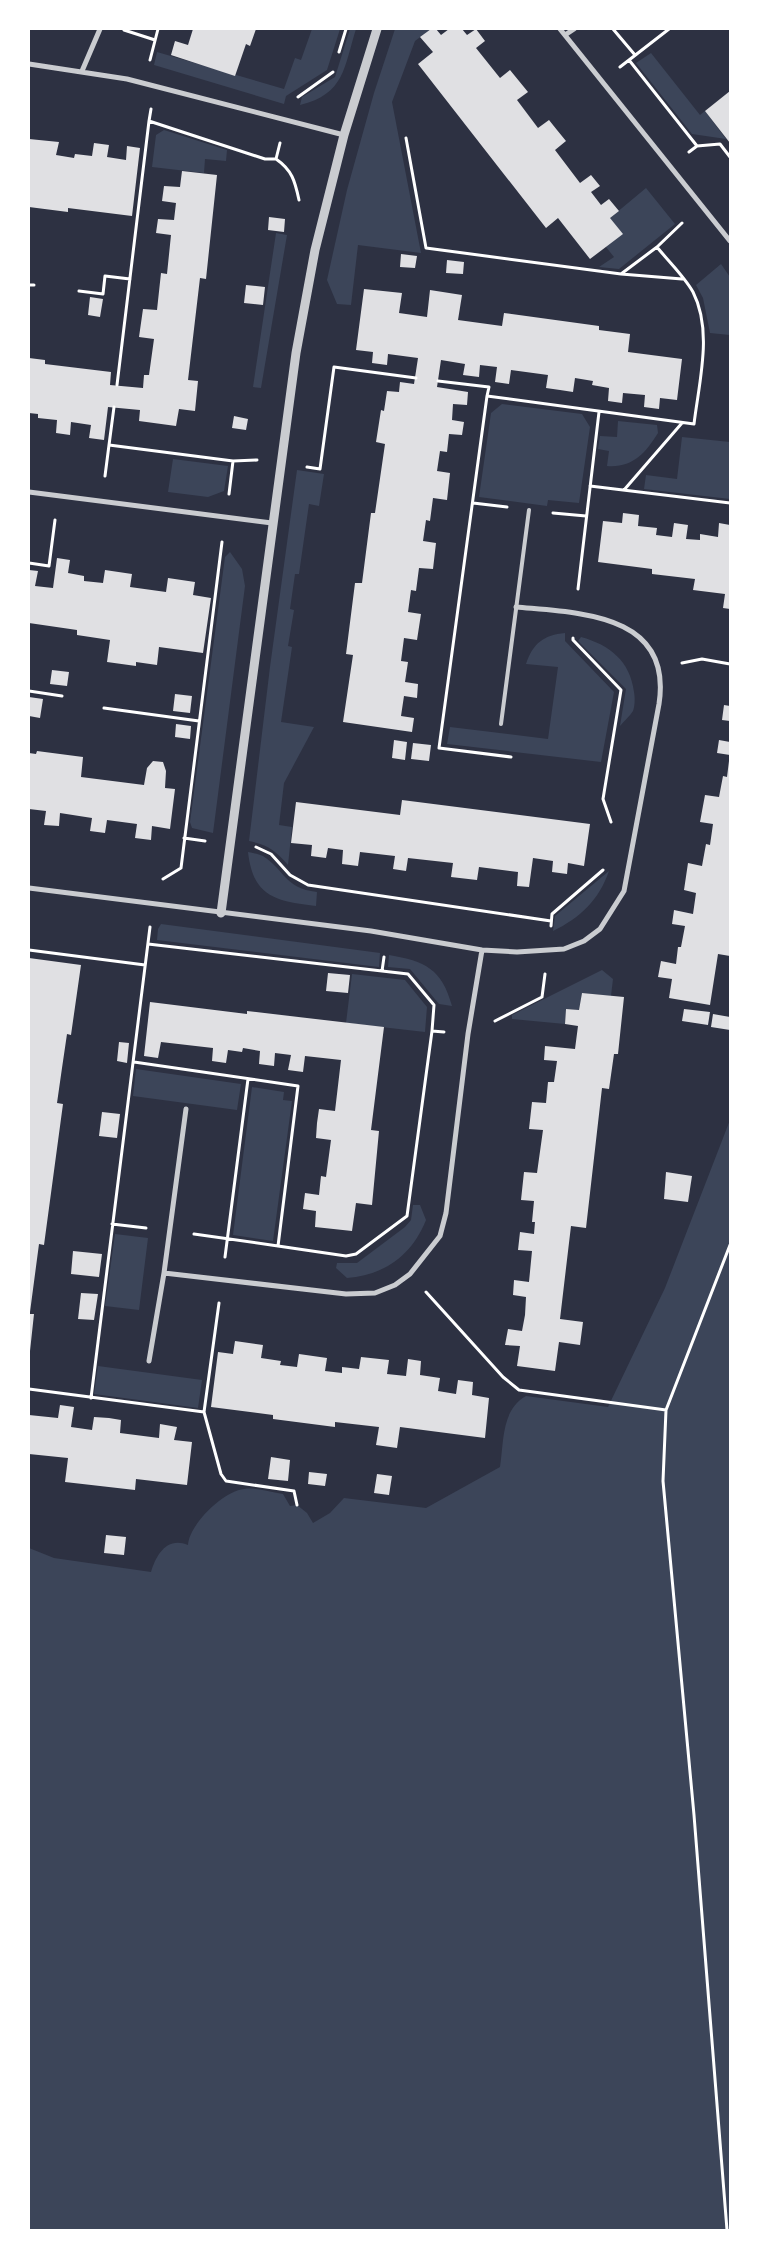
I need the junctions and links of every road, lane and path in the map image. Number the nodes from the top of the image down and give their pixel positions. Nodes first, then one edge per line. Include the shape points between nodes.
1 (100, 29) edge
2 (122, 29) edge
3 (346, 29) edge
4 (377, 29) edge
5 (560, 29) edge
6 (574, 29) edge
7 (613, 29) edge
8 (669, 29) edge
9 (565, 35) junction
10 (155, 40) dead end
11 (635, 55) junction
12 (338, 56) dead end
13 (629, 60) junction
14 (29, 64) edge
15 (335, 65) dead end
16 (82, 71) junction
17 (602, 81) junction
18 (286, 120) junction
19 (344, 135) junction
20 (406, 138) dead end
21 (697, 146) junction
22 (730, 157) edge
23 (276, 159) junction
24 (671, 167) junction
25 (325, 212) junction
26 (677, 217) dead end
27 (730, 241) edge
28 (657, 246) junction
29 (621, 274) junction
30 (130, 279) junction
31 (683, 279) junction
32 (29, 285) edge
33 (34, 285) dead end
34 (79, 291) dead end
35 (416, 378) dead end
36 (438, 381) dead end
37 (117, 385) dead end
38 (487, 396) junction
39 (114, 407) dead end
40 (599, 412) junction
41 (683, 423) junction
42 (233, 461) junction
43 (281, 463) junction
44 (590, 486) junction
45 (624, 490) junction
46 (29, 492) edge
47 (730, 503) edge
48 (529, 510) dead end
49 (226, 517) junction
50 (272, 523) junction
51 (516, 606) junction
52 (575, 612) junction
53 (730, 664) edge
54 (659, 667) junction
55 (29, 691) edge
56 (62, 696) dead end
57 (104, 708) dead end
58 (200, 721) junction
59 (501, 724) dead end
60 (511, 757) dead end
61 (613, 827) dead end
62 (184, 838) junction
63 (231, 844) junction
64 (607, 866) dead end
65 (29, 888) edge
66 (152, 904) junction
67 (222, 913) junction
68 (551, 921) junction
69 (148, 944) junction
70 (29, 950) edge
71 (482, 950) junction
72 (548, 951) junction
73 (145, 965) junction
74 (432, 1031) junction
75 (468, 1034) junction
76 (134, 1062) junction
77 (186, 1109) dead end
78 (730, 1245) edge
79 (164, 1273) junction
80 (410, 1274) junction
81 (150, 1361) dead end
82 (91, 1398) dead end
83 (666, 1410) junction
84 (204, 1412) dead end
85 (296, 1505) dead end
86 (727, 2230) edge

1 - 16 street
2 - 10 path
3 - 12 path
4 - 19 street
5 - 9 street
6 - 9 street
7 - 11 path
8 - 11 path
9 - 17 street
11 - 13 path
13 - 17 path
13 - 21 path
14 - 16 street
15 - 18 path via 332,74 292,101
16 - 18 street via 127,79
17 - 24 street
18 - 19 street
18 - 23 path
19 - 25 street
20 - 29 path via 426,248
21 - 22 path via 720,144
21 - 24 path
23 - 25 path via 288,168 295,180 301,207
23 - 30 path via 266,159 149,121
24 - 27 street
25 - 43 street via 296,353
26 - 28 path via 683,224
28 - 29 path
28 - 31 path
29 - 31 path
30 - 34 path via 106,276 103,294
30 - 37 path
31 - 41 path via 700,307 704,331 694,424
32 - 33 path
35 - 43 path via 334,367 320,468
36 - 38 path via 489,387
38 - 40 path
38 - 60 path via 439,748
39 - 42 path via 109,445
40 - 41 path
40 - 44 path
41 - 45 path
42 - 43 path
42 - 49 path
43 - 50 street
44 - 45 path
44 - 52 path
45 - 47 path
46 - 49 street
48 - 51 lane
49 - 50 street
49 - 58 path
50 - 63 street
51 - 52 street
51 - 59 lane
52 - 54 street via 613,621 633,632 648,647
52 - 61 path via 572,640 621,690 603,799
53 - 54 path via 702,659
54 - 72 street via 662,678 660,697 624,892 600,929 564,949
55 - 56 path
57 - 58 path
58 - 62 path
62 - 63 path
62 - 66 path via 180,868 160,880
63 - 67 street
63 - 68 path via 258,848 271,854 290,875 308,885
64 - 68 path via 552,914
65 - 66 street
66 - 67 street
66 - 69 path
67 - 71 street via 371,931
68 - 72 path
69 - 73 path
69 - 74 path via 408,974 434,1005
70 - 73 path
71 - 72 street
71 - 75 street
72 - 75 path via 542,997
73 - 76 path
74 - 75 path
74 - 76 path via 407,1216 356,1254 346,1256 278,1246 298,1086
75 - 80 street via 446,1213 440,1236
76 - 82 path
77 - 79 street
78 - 83 path
79 - 80 street via 346,1294 375,1293
79 - 81 street
80 - 83 path via 503,1377 519,1390
83 - 86 path via 663,1481 696,1835
84 - 85 path via 221,1474 226,1481 294,1491

